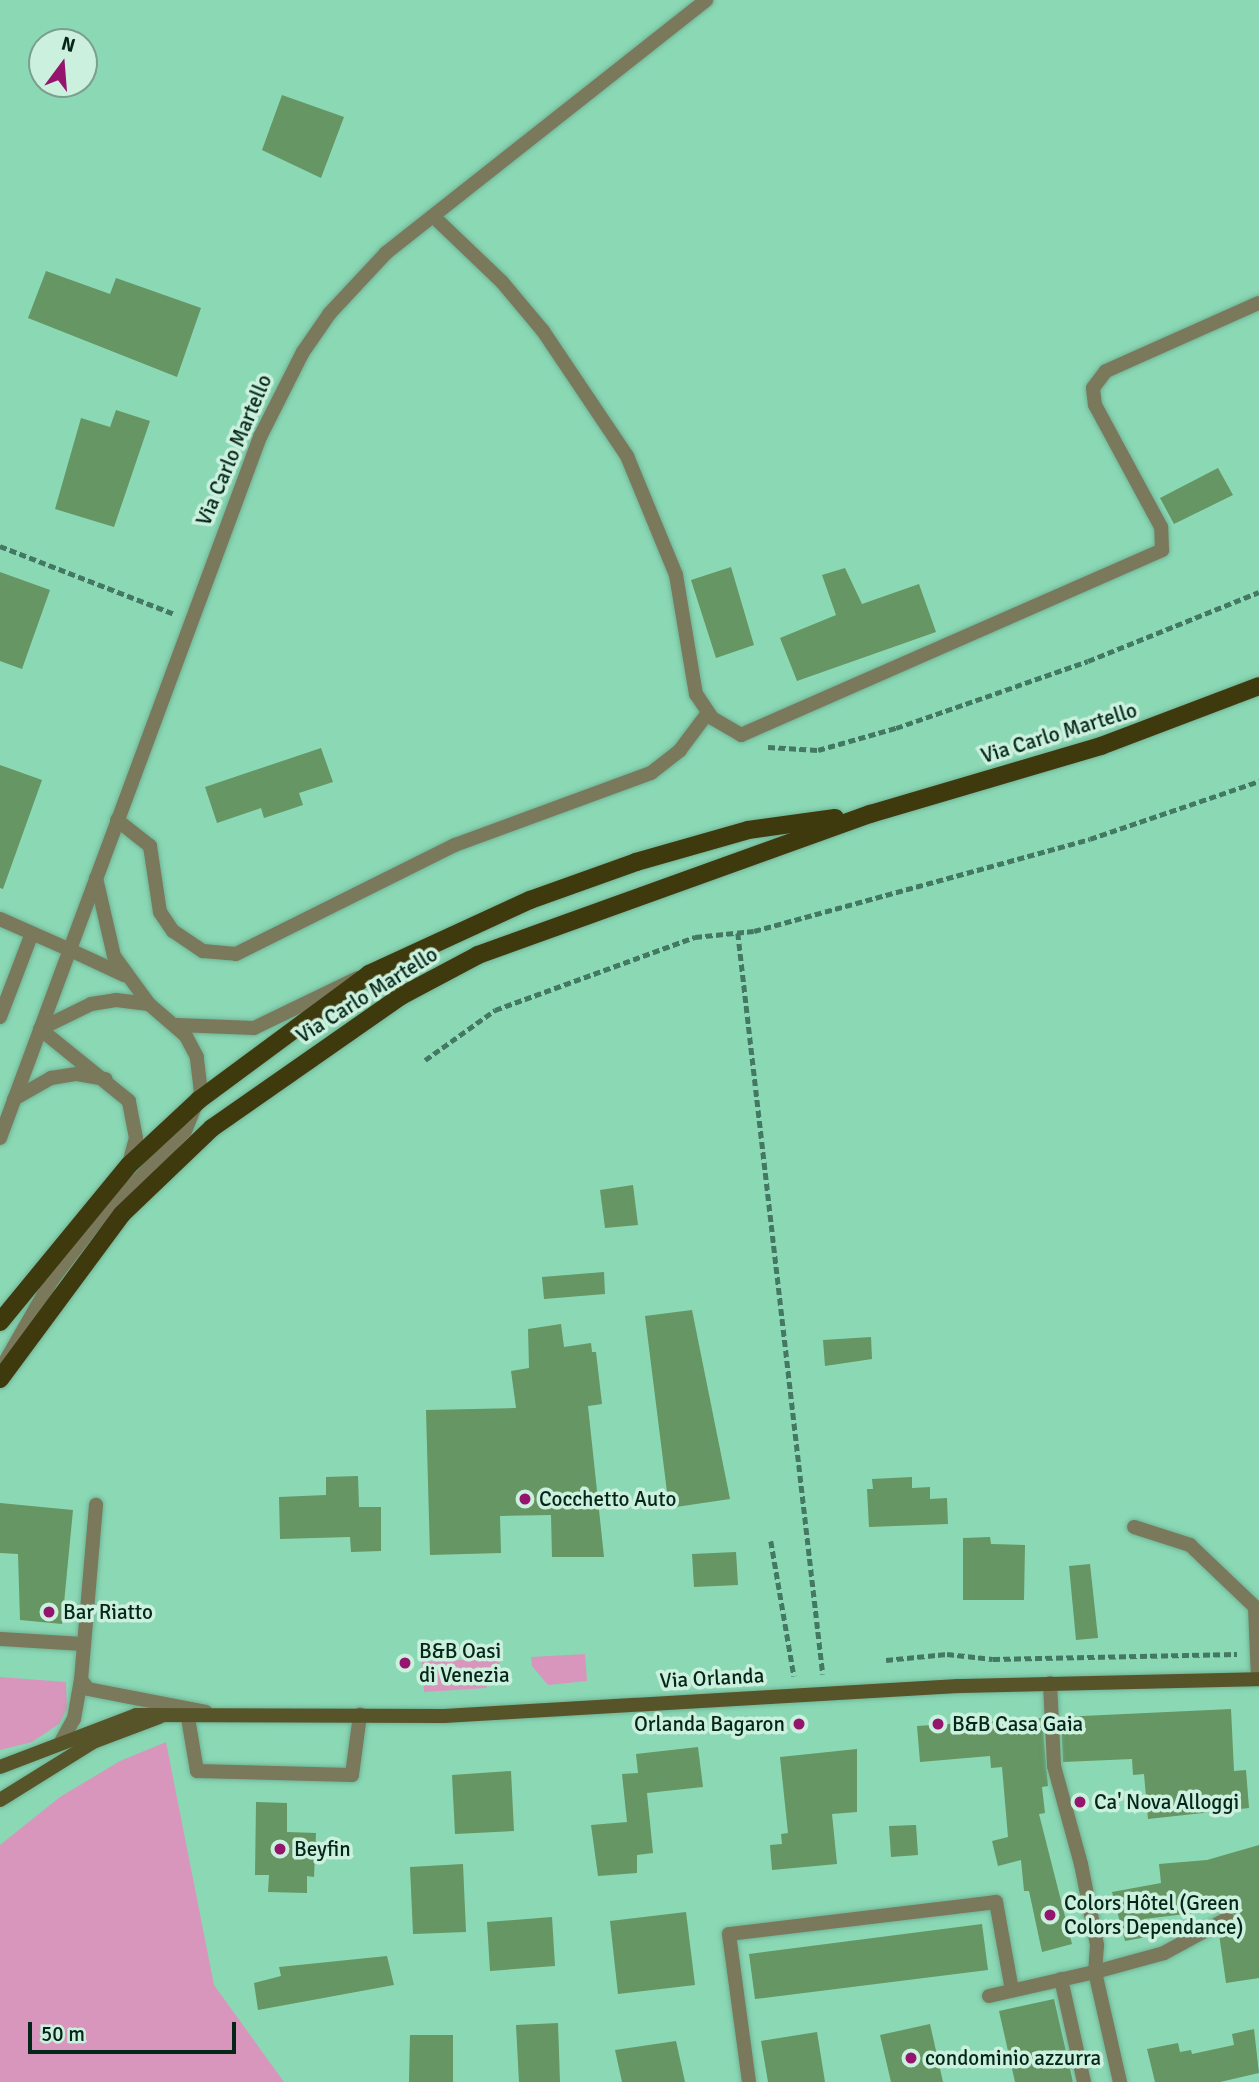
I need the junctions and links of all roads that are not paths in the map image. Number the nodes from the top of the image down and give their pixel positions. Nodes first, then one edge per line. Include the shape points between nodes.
1 (706, 0) edge
2 (433, 216) junction
3 (1259, 303) edge
4 (1259, 686) edge
5 (707, 714) junction
6 (870, 814) junction
7 (117, 820) junction
8 (95, 874) junction
9 (0, 919) edge
10 (31, 936) junction
11 (68, 949) junction
12 (369, 974) junction
13 (134, 982) junction
14 (149, 1004) junction
15 (0, 1017) edge
16 (177, 1025) junction
17 (108, 1079) junction
18 (14, 1099) junction
19 (199, 1100) junction
20 (0, 1136) edge
21 (129, 1166) junction
22 (0, 1322) edge
23 (0, 1373) edge
24 (0, 1379) edge
25 (96, 1505) dead end
26 (1135, 1527) dead end
27 (0, 1639) edge
28 (84, 1644) junction
29 (1258, 1679) edge
30 (81, 1680) junction
31 (1050, 1683) junction
32 (187, 1712) junction
33 (206, 1712) junction
34 (168, 1713) junction
35 (359, 1715) junction
36 (61, 1742) junction
37 (0, 1767) edge
38 (0, 1800) edge
39 (1227, 1919) dead end
40 (1095, 1972) junction
41 (1061, 1979) junction
42 (1012, 1990) junction
43 (989, 1996) dead end
44 (749, 2082) edge
45 (1084, 2082) edge
46 (1120, 2082) edge

1 - 2 street, Via Carlo Martello
2 - 5 street via 502,282 543,331 627,456 676,575 696,694
2 - 7 street, Via Carlo Martello via 357,281 330,313 282,389
3 - 5 street via 1106,371 1093,388 1095,405 1161,527 1162,550 741,735
4 - 6 main road, Via Carlo Martello via 1101,746
5 - 7 street via 680,750 652,773 455,845 236,954 203,951 173,931 160,912 149,846
6 - 12 main road, Via Carlo Martello via 748,830 636,862 530,900
6 - 24 main road, Via Carlo Martello via 478,955 333,1040 212,1128 122,1214
7 - 8 street, Via Carlo Martello
8 - 11 street, Via Carlo Martello
8 - 13 street, Via Carlo Martello via 107,940
9 - 10 street
10 - 11 street
10 - 15 street
11 - 13 street
11 - 18 street, Via Carlo Martello
12 - 16 street, Via Carlo Martello via 254,1028
12 - 19 main road, Via Carlo Martello
13 - 14 street, Via Carlo Martello
14 - 16 street, Via Carlo Martello
14 - 17 street via 91,1004 40,1030
16 - 19 street, Via Carlo Martello via 197,1058
17 - 18 street via 77,1074 51,1078
17 - 21 street via 132,1110 136,1144
18 - 20 street, Via Carlo Martello
19 - 21 main road, Via Carlo Martello
19 - 23 street, Via Carlo Martello via 185,1131 93,1226 52,1280
21 - 22 main road, Via Carlo Martello
25 - 28 street
26 - 29 street via 1190,1545 1255,1607
27 - 28 street
28 - 30 street
29 - 31 main road, Via Orlanda
30 - 33 street via 88,1689
30 - 36 street via 74,1719
31 - 35 main road, Via Orlanda via 444,1716
31 - 40 street via 1054,1766 1081,1864 1097,1945
32 - 33 main road, Via Orlanda
32 - 34 main road, Via Orlanda
32 - 35 street via 197,1771 352,1775
33 - 35 main road, Via Orlanda
34 - 36 main road, Via Orlanda via 111,1722
34 - 38 main road, Via Orlanda via 93,1742
36 - 37 main road, Via Orlanda
39 - 40 street via 1164,1953
40 - 41 street
40 - 46 street
41 - 42 street
41 - 45 street
42 - 43 street
42 - 44 street via 996,1902 729,1934

